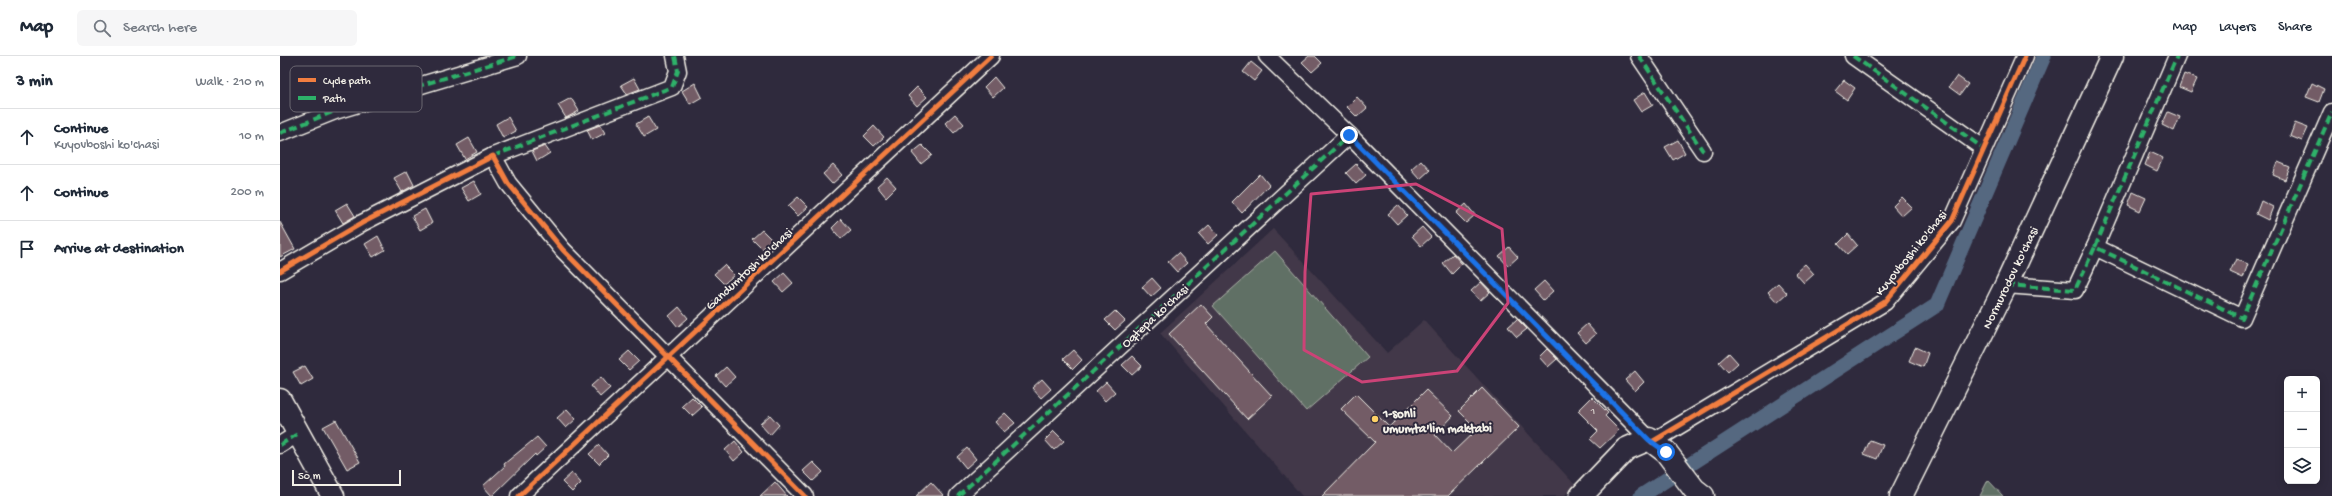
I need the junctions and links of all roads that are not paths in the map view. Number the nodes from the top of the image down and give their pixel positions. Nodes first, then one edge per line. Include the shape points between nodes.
1 (518, 56) edge
2 (675, 56) edge
3 (991, 56) edge
4 (1267, 56) edge
5 (1639, 56) edge
6 (1853, 56) edge
7 (2026, 56) edge
8 (2112, 56) edge
9 (2177, 56) edge
10 (422, 85) edge
11 (332, 112) edge
12 (2332, 112) edge
13 (280, 133) edge
14 (1349, 135) junction
15 (1983, 148) junction
16 (1703, 151) dead end
17 (493, 156) junction
18 (2095, 247) junction
19 (280, 271) edge
20 (2006, 285) junction
21 (668, 357) junction
22 (280, 400) edge
23 (299, 433) junction
24 (280, 444) edge
25 (1655, 445) junction
26 (1699, 492) edge
27 (333, 496) edge
28 (519, 496) edge
29 (805, 496) edge
30 (958, 496) edge
31 (1581, 496) edge
32 (1901, 496) edge

1 - 10 street
2 - 17 street via 678,71 677,80 672,87
3 - 21 street, Gandumtosh ko'chasi
4 - 14 street
5 - 16 street
6 - 15 street
7 - 15 street, Kuyovboshi ko'chasi
8 - 20 main road, Normurodov ko'chasi
9 - 18 street
11 - 13 street
12 - 18 street via 2242,318
14 - 25 street
14 - 30 street, Oqtepa ko'chasi
15 - 25 street, Kuyovboshi ko'chasi via 1952,221 1885,302
17 - 19 street via 362,223
17 - 21 street via 508,183 563,250
18 - 20 street via 2075,290
20 - 32 main road, Normurodov ko'chasi
21 - 28 street, Gandumtosh ko'chasi
21 - 29 street
22 - 23 main road
23 - 24 street
23 - 27 main road
25 - 26 main road
25 - 31 main road, Kuyovboshi ko'chasi via 1626,449

